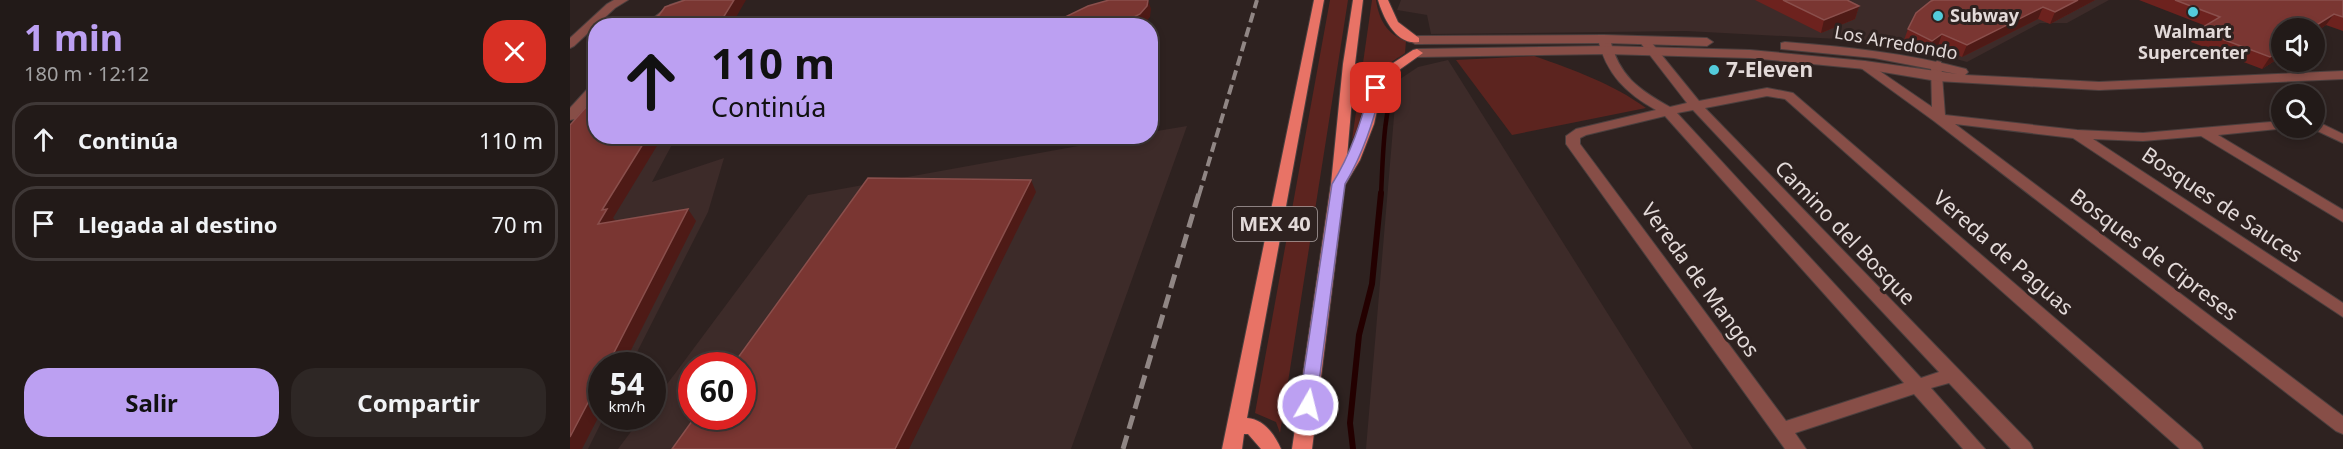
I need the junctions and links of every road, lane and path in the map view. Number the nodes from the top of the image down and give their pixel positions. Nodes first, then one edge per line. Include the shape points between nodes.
1 (623, 0) edge
2 (696, 0) edge
3 (1319, 0) edge
4 (1358, 0) edge
5 (1383, 0) edge
6 (598, 18) edge
7 (658, 18) edge
8 (588, 27) edge
9 (570, 44) edge
10 (1605, 44) junction
11 (1647, 45) junction
12 (1416, 47) junction
13 (1865, 65) junction
14 (1937, 71) junction
15 (2343, 75) edge
16 (588, 96) edge
17 (1696, 106) junction
18 (1668, 111) junction
19 (570, 116) edge
20 (1939, 118) junction
21 (2271, 126) edge
22 (2325, 130) edge
23 (2204, 132) junction
24 (2077, 134) junction
25 (2343, 139) edge
26 (1338, 184) junction
27 (2343, 217) edge
28 (2343, 311) edge
29 (1951, 375) junction
30 (1917, 386) junction
31 (1236, 426) junction
32 (2343, 426) edge
33 (1782, 430) junction
34 (1232, 449) edge
35 (1271, 449) edge
36 (1302, 449) edge
37 (1796, 449) edge
38 (1975, 449) edge
39 (2023, 449) edge
40 (2193, 449) edge

1 - 6 street
2 - 7 street
3 - 31 main road, MEX 40
4 - 26 main road, MEX 40
5 - 12 main road via 1389,21
8 - 9 street
10 - 11 street, Los Arredondo
10 - 12 street, Los Arredondo
10 - 18 street via 1610,65 1620,78
11 - 13 street, Los Arredondo
11 - 14 street, Los Arredondo via 1861,52
11 - 17 street, Camino del Bosque
12 - 26 main road via 1376,88 1353,160
13 - 14 street, Los Arredondo
13 - 20 street, Bosques de Cipreses
14 - 15 street, Los Arredondo via 2099,86
14 - 20 street
16 - 19 street
17 - 18 street
17 - 29 street, Camino del Bosque
17 - 40 street, Vereda de Paguas via 1767,92 1795,99
18 - 30 street
18 - 33 street, Vereda de Mangos via 1581,132 1573,136 1573,144
20 - 24 street
20 - 32 street, Bosques de Cipreses
21 - 23 street
22 - 25 street
23 - 24 street via 2143,137
23 - 27 street
24 - 28 street, Bosques de Sauces
26 - 36 main road, MEX 40
29 - 30 street
29 - 39 street, Camino del Bosque
30 - 33 street
30 - 38 street
31 - 34 main road, MEX 40
31 - 35 main road via 1252,426
33 - 37 street, Vereda de Mangos

